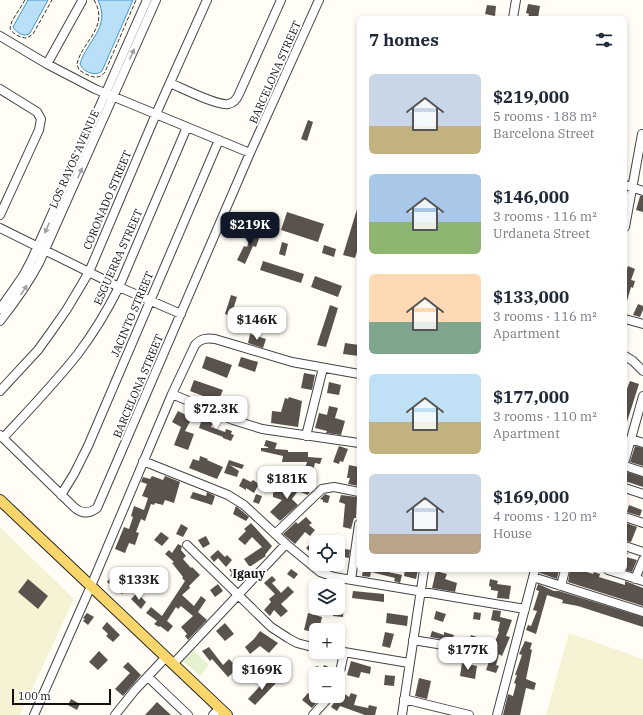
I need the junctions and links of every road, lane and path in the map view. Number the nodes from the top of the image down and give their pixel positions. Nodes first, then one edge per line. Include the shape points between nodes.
1 (25, 0) edge
2 (52, 0) edge
3 (94, 0) edge
4 (136, 0) edge
5 (147, 0) edge
6 (156, 0) edge
7 (207, 0) edge
8 (281, 0) edge
9 (319, 0) edge
10 (516, 0) edge
11 (82, 1) dead end
12 (513, 16) edge
13 (0, 36) edge
14 (47, 64) junction
15 (170, 83) junction
16 (1, 93) edge
17 (110, 95) junction
18 (156, 114) junction
19 (187, 127) junction
20 (642, 134) edge
21 (219, 140) junction
22 (250, 153) junction
23 (629, 186) edge
24 (643, 191) edge
25 (627, 206) edge
26 (0, 215) edge
27 (0, 228) edge
28 (42, 249) junction
29 (89, 272) junction
30 (119, 287) junction
31 (150, 301) junction
32 (0, 308) edge
33 (181, 314) junction
34 (627, 320) edge
35 (0, 321) edge
36 (643, 324) edge
37 (627, 357) edge
38 (323, 368) junction
39 (643, 371) edge
40 (357, 374) edge
41 (0, 392) edge
42 (172, 394) junction
43 (642, 401) edge
44 (1, 436) edge
45 (306, 436) junction
46 (631, 439) junction
47 (357, 443) edge
48 (643, 443) edge
49 (627, 453) edge
50 (143, 461) junction
51 (627, 467) edge
52 (643, 472) edge
53 (627, 489) edge
54 (357, 492) edge
55 (643, 494) edge
56 (61, 495) junction
57 (0, 500) edge
58 (627, 518) edge
59 (643, 523) edge
60 (275, 534) junction
61 (357, 538) edge
62 (286, 544) junction
63 (188, 545) dead end
64 (627, 547) edge
65 (643, 552) edge
66 (643, 560) edge
67 (424, 572) edge
68 (564, 572) edge
69 (614, 572) edge
70 (534, 574) edge
71 (351, 580) junction
72 (639, 580) edge
73 (91, 586) junction
74 (560, 586) junction
75 (421, 591) junction
76 (238, 595) junction
77 (525, 609) junction
78 (643, 612) edge
79 (413, 640) junction
80 (309, 646) edge
81 (462, 648) dead end
82 (345, 653) edge
83 (170, 661) junction
84 (409, 663) junction
85 (148, 677) junction
86 (404, 699) junction
87 (324, 703) edge
88 (216, 711) edge
89 (34, 715) edge
90 (116, 715) edge
91 (188, 715) edge
92 (227, 715) edge
93 (314, 715) edge
94 (402, 715) edge
95 (469, 715) edge
96 (497, 715) edge

1 - 2 path via 10,24 13,32 23,38 33,34
3 - 4 path via 99,9 98,21 77,64 79,70 96,77 105,72
5 - 17 street, LOS RAYOS AVENUE
17 -> 6 street, LOS RAYOS AVENUE
7 - 15 street, CORONADO STREET
8 - 15 street via 234,101 227,104 217,103
9 - 22 street, BARCELONA STREET
10 - 12 street
11 - 14 street
13 - 14 street
14 - 17 street
15 - 18 street, CORONADO STREET
16 - 26 street via 37,112 41,119 39,130
17 - 18 street
17 - 28 street, LOS RAYOS AVENUE
18 - 19 street
18 - 29 street, CORONADO STREET
19 - 21 street
19 - 30 street, ESGUERRA STREET
20 - 23 street
21 - 22 street
21 - 31 street, JACINTO STREET
22 - 33 street, BARCELONA STREET
23 - 24 street
23 - 25 street
27 - 28 street
28 - 29 street
28 - 32 street, LOS RAYOS AVENUE
35 -> 28 street, LOS RAYOS AVENUE via 30,280
29 - 30 street
29 - 41 street, CORONADO STREET via 52,332
30 - 31 street
30 - 44 street, ESGUERRA STREET via 108,309 78,354 51,386
31 - 33 street
31 - 56 street, JACINTO STREET via 85,451
33 - 56 street, BARCELONA STREET via 97,508 88,513 79,511
34 - 36 street
37 - 39 street
38 - 40 street
38 - 42 street via 278,359 223,341 203,339 195,345
38 - 45 street
42 - 45 street via 262,429
42 - 50 street
43 - 46 street
44 - 56 street, BARCELONA STREET
45 - 47 street
46 - 48 street
46 - 49 street
50 - 60 street via 228,495
50 - 73 street
51 - 52 street
53 - 55 street
54 - 60 street via 322,489
57 - 73 main road
58 - 59 street
60 - 62 street
61 - 71 street
62 - 71 street via 320,572
62 - 76 street
63 - 76 street
64 - 65 street
66 - 72 street
67 - 75 street
68 - 74 street
69 - 72 street
70 - 74 street
70 - 77 street
71 - 75 street
73 - 83 main road
73 - 89 street
74 - 78 street
75 - 77 street
75 - 79 street
76 - 80 street via 278,632 297,643
76 - 83 street
77 - 96 street
79 - 81 street
79 - 84 street
82 - 84 street
83 - 85 street
83 - 88 main road
84 - 86 street
85 - 90 street
85 - 91 street
86 - 94 street
86 - 95 street
87 - 93 street
88 - 92 main road

